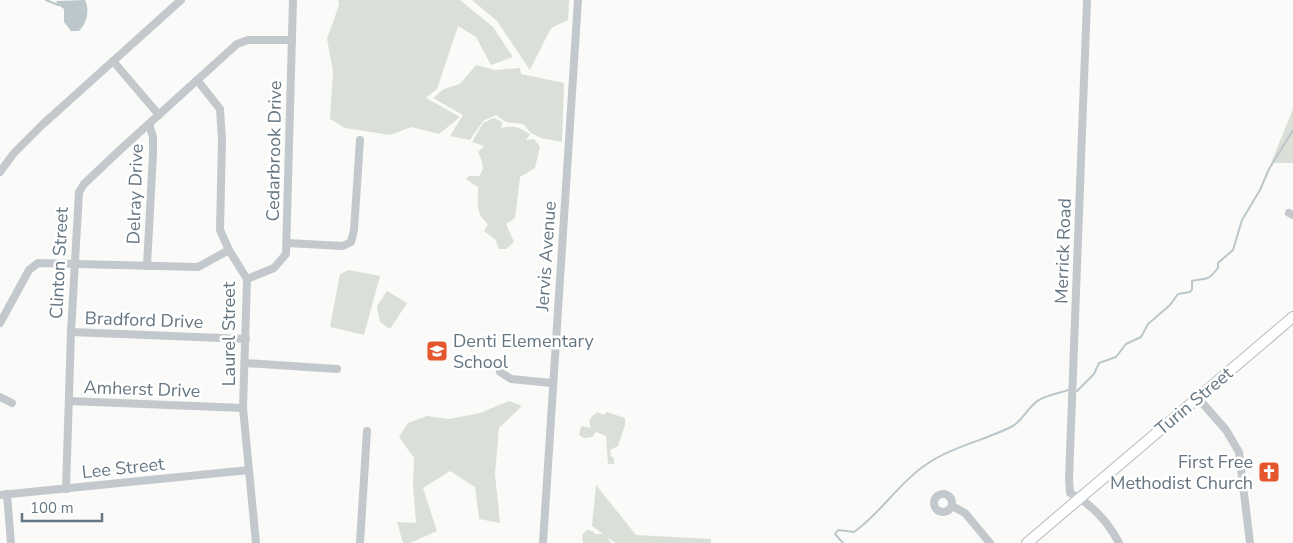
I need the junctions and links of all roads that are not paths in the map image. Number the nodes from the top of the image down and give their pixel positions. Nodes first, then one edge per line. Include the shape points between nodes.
1 (181, 0) edge
2 (293, 0) edge
3 (578, 0) edge
4 (1087, 0) edge
5 (292, 40) junction
6 (113, 61) junction
7 (197, 80) junction
8 (159, 115) junction
9 (149, 124) junction
10 (360, 140) dead end
11 (0, 172) edge
12 (287, 243) junction
13 (229, 250) junction
14 (74, 263) junction
15 (147, 266) junction
16 (247, 279) junction
17 (1293, 318) edge
18 (0, 323) edge
19 (71, 332) junction
20 (246, 339) junction
21 (245, 363) junction
22 (337, 369) dead end
23 (500, 372) dead end
24 (552, 383) junction
25 (0, 397) edge
26 (1198, 398) junction
27 (69, 401) junction
28 (12, 404) dead end
29 (243, 408) junction
30 (367, 430) dead end
31 (248, 470) junction
32 (66, 488) junction
33 (4, 495) edge
34 (1080, 498) junction
35 (952, 506) dead end
36 (11, 543) edge
37 (256, 543) edge
38 (360, 543) edge
39 (543, 543) edge
40 (990, 543) edge
41 (1027, 543) edge
42 (1119, 543) edge
43 (1250, 543) edge

1 - 6 street
2 - 5 street, Cedarbrook Drive
3 - 24 street, Jervis Avenue
4 - 34 street, Merrick Road via 1069,480 1070,493
5 - 7 street, Clinton Street via 248,40 237,44
5 - 12 street, Cedarbrook Drive
6 - 8 street
6 - 11 street via 42,125
7 - 8 street, Clinton Street
7 - 13 street, Laurel Street via 217,103 222,117 220,224 222,238
8 - 9 street, Clinton Street
9 - 14 street, Clinton Street via 79,192
9 - 15 street, Delray Drive via 153,137
10 - 12 street via 351,242 343,246
12 - 16 street, Cedarbrook Drive via 281,262
13 - 15 street via 198,267
13 - 16 street, Laurel Street
14 - 15 street
14 - 18 street via 43,262 33,266
14 - 19 street, Clinton Street
16 - 20 street, Laurel Street
17 - 26 main road, Turin Street
19 - 20 street, Bradford Drive
19 - 27 street, Clinton Street
20 - 21 street, Laurel Street
21 - 22 street
21 - 29 street, Laurel Street
23 - 24 street via 511,379
24 - 39 street, Jervis Avenue
25 - 28 street
26 - 34 main road, Turin Street
26 - 43 street via 1226,430 1239,452
27 - 29 street, Amherst Drive
27 - 32 street, Clinton Street
29 - 31 street, Laurel Street
30 - 38 street
31 - 32 street, Lee Street
31 - 37 street, Laurel Street
32 - 33 street, Lee Street
33 - 36 street
34 - 41 main road, Turin Street
34 - 42 street via 1107,524
35 - 40 street via 965,513

